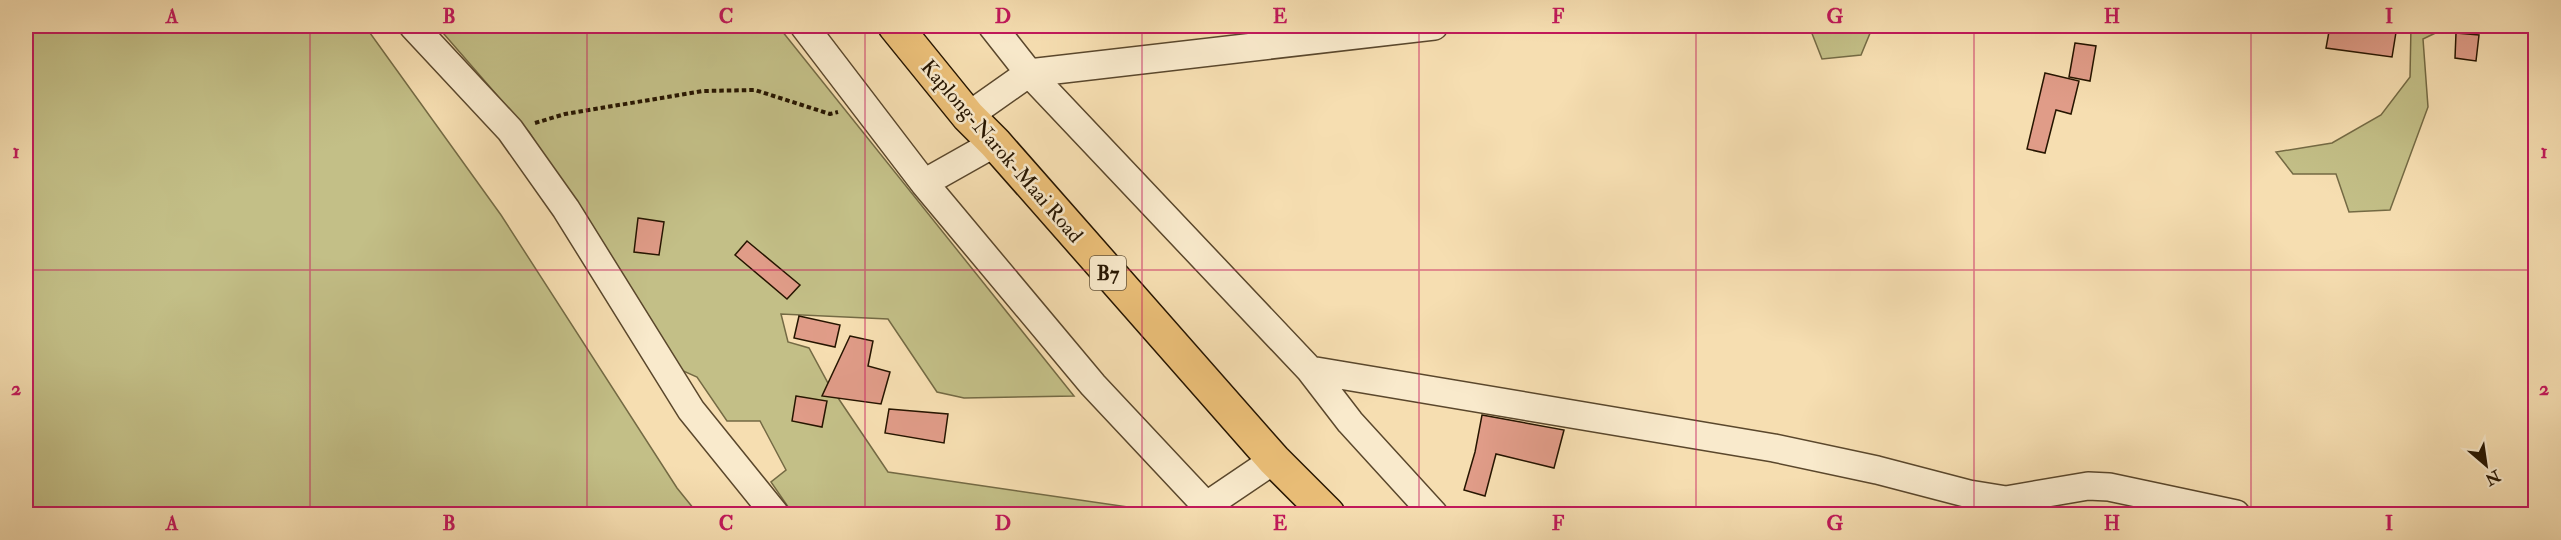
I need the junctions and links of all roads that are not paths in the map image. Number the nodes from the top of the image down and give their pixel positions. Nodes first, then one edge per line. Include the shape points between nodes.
1 (413, 26) edge
2 (804, 26) edge
3 (895, 26) edge
4 (992, 26) edge
5 (1434, 26) edge
6 (1029, 73) junction
7 (968, 116) junction
8 (995, 143) junction
9 (924, 183) junction
10 (1310, 370) junction
11 (1274, 460) junction
12 (1210, 510) edge
13 (775, 514) edge
14 (1328, 514) edge
15 (1434, 514) edge
16 (2236, 514) edge

1 - 13 street via 510,130 566,208 691,410
2 - 9 street
3 - 7 highway, Kaplong-Narok-Maai Road / B7
4 - 6 street
5 - 6 street
6 - 7 street
6 - 10 street
7 - 8 highway, Kaplong-Narok-Maai Road / B7
8 - 9 street
8 - 11 highway, Kaplong-Narok-Maai Road / B7
9 - 12 street via 1093,385
10 - 15 street via 1350,422
10 - 16 street via 1774,448 2006,500 2088,486 2109,487
11 - 12 street
11 - 14 highway, Kaplong-Narok-Maai Road / B7

